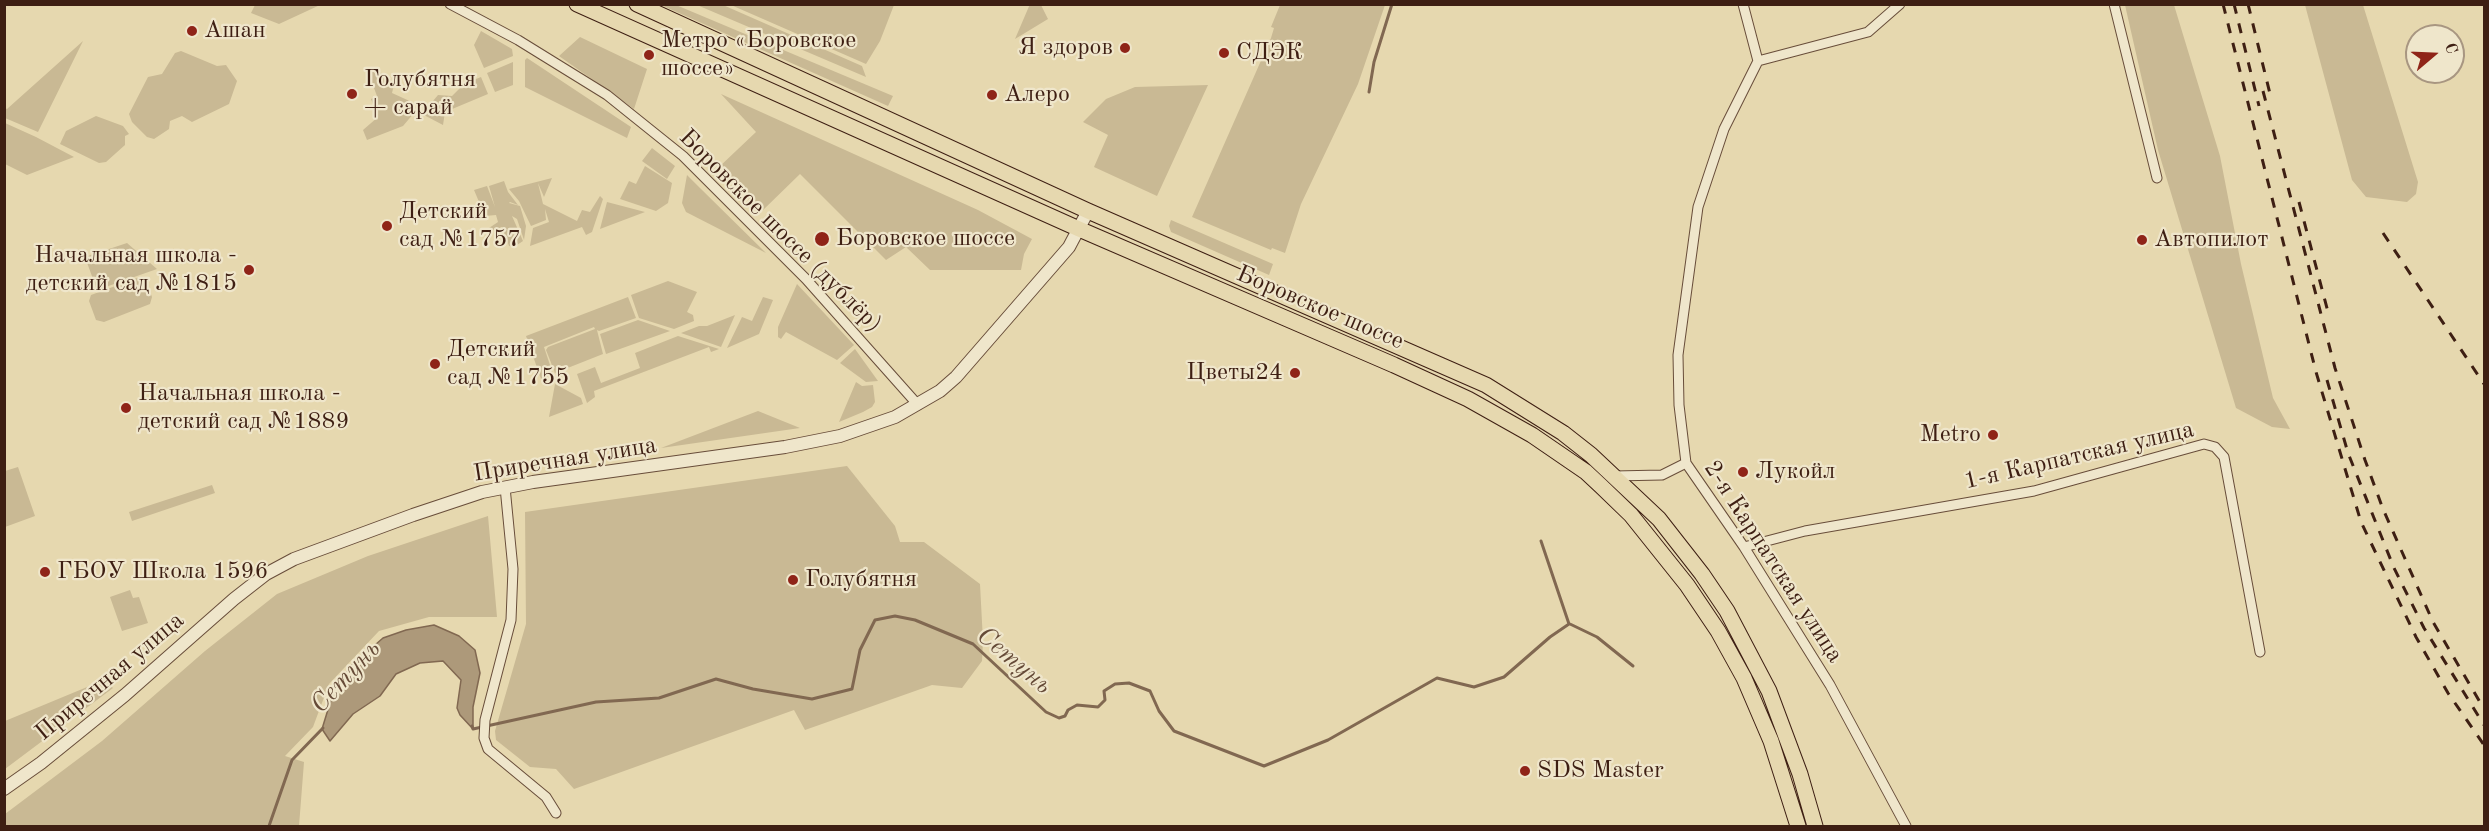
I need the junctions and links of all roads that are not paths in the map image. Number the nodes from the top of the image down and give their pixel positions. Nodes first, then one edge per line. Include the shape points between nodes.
1 (450, 4) edge
2 (577, 4) edge
3 (637, 4) edge
4 (1743, 4) edge
5 (1900, 4) edge
6 (2114, 4) edge
7 (1758, 61) junction
8 (2157, 178) dead end
9 (1088, 211) junction
10 (1079, 229) junction
11 (918, 405) junction
12 (1686, 463) junction
13 (1614, 476) junction
14 (506, 487) junction
15 (1744, 548) junction
16 (2260, 652) dead end
17 (4, 789) edge
18 (556, 813) dead end
19 (1798, 826) edge
20 (1815, 826) edge
21 (1906, 826) edge

1 - 11 street, Боровское шоссе (дублёр) via 607,95 683,156 806,279
2 - 10 main road, Боровское шоссе
3 - 9 main road, Боровское шоссе
4 - 7 street
5 - 7 street via 1868,32
6 - 8 street
7 - 12 street, 2-я Карпатская улица via 1724,129 1698,207 1678,355 1678,405
9 - 10 street, Приречная улица
9 - 13 main road, Боровское шоссе via 1486,385 1563,433
10 - 11 street, Приречная улица via 1069,247 956,377
10 - 19 main road, Боровское шоссе via 1468,399 1532,435 1586,472 1659,548 1718,631 1767,730
11 - 14 street, Приречная улица via 872,426 785,447
12 - 13 street via 1662,475
12 - 15 street, 2-я Карпатская улица
13 - 20 main road, Боровское шоссе via 1664,525 1727,611 1769,691
14 - 17 street, Приречная улица via 413,515 278,567 234,599 71,739
14 - 18 street via 513,569 511,620 485,720 485,744 546,797
15 - 16 street, 1-я Карпатская улица via 1805,531 2034,491 2204,444 2215,447 2224,457
15 - 21 street, 2-я Карпатская улица via 1830,686

